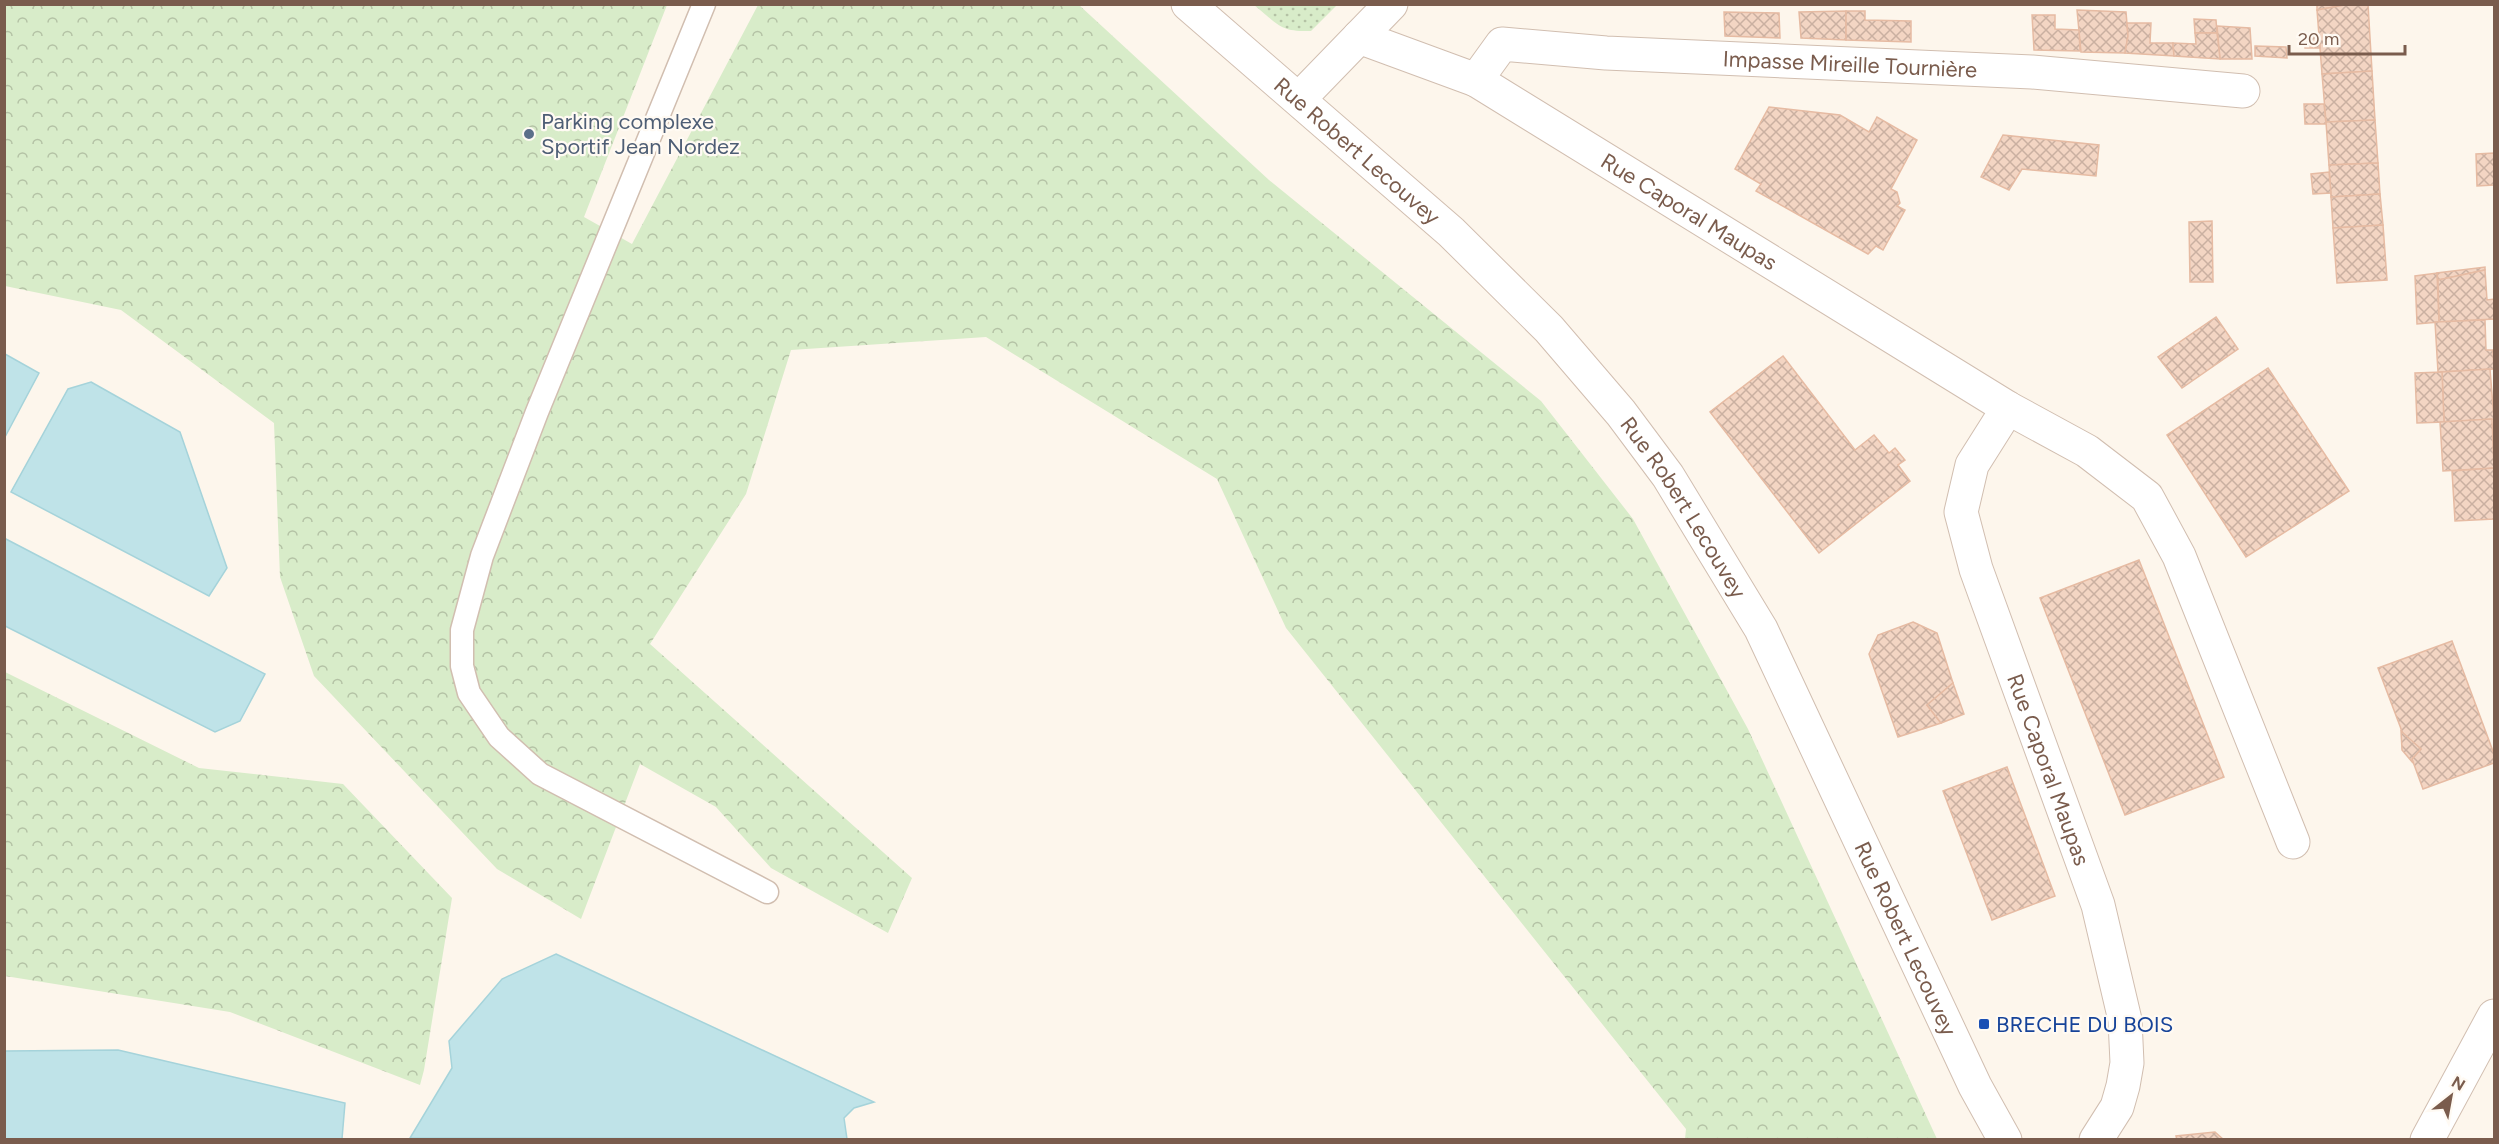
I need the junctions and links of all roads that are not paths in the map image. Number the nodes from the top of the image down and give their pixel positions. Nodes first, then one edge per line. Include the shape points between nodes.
1 (704, 4) edge
2 (1188, 4) edge
3 (1391, 4) edge
4 (1359, 37) junction
5 (1476, 80) junction
6 (2243, 92) dead end
7 (1299, 99) junction
8 (2008, 408) junction
9 (2293, 842) dead end
10 (767, 892) dead end
11 (2494, 1016) edge
12 (2005, 1140) edge
13 (2096, 1140) edge
14 (2427, 1140) edge

1 - 10 lane via 482,556 462,630 462,666 468,693 499,737 540,774
2 - 7 street, Rue Robert Lecouvey
3 - 4 street
4 - 5 street, Rue Caporal Maupas
4 - 7 street
5 - 6 street, Impasse Mireille Tournière via 1502,44 1606,53 2032,72
5 - 8 street, Rue Caporal Maupas
7 - 12 street, Rue Robert Lecouvey via 1451,232 1549,329 1621,413 1668,476 1761,629 1975,1086
8 - 9 street, Rue Caporal Maupas via 2087,451 2147,497 2179,556
8 - 13 street, Rue Caporal Maupas via 1972,465 1960,512 1976,569 2098,905 2125,1020 2127,1063 2117,1107
11 - 14 street

